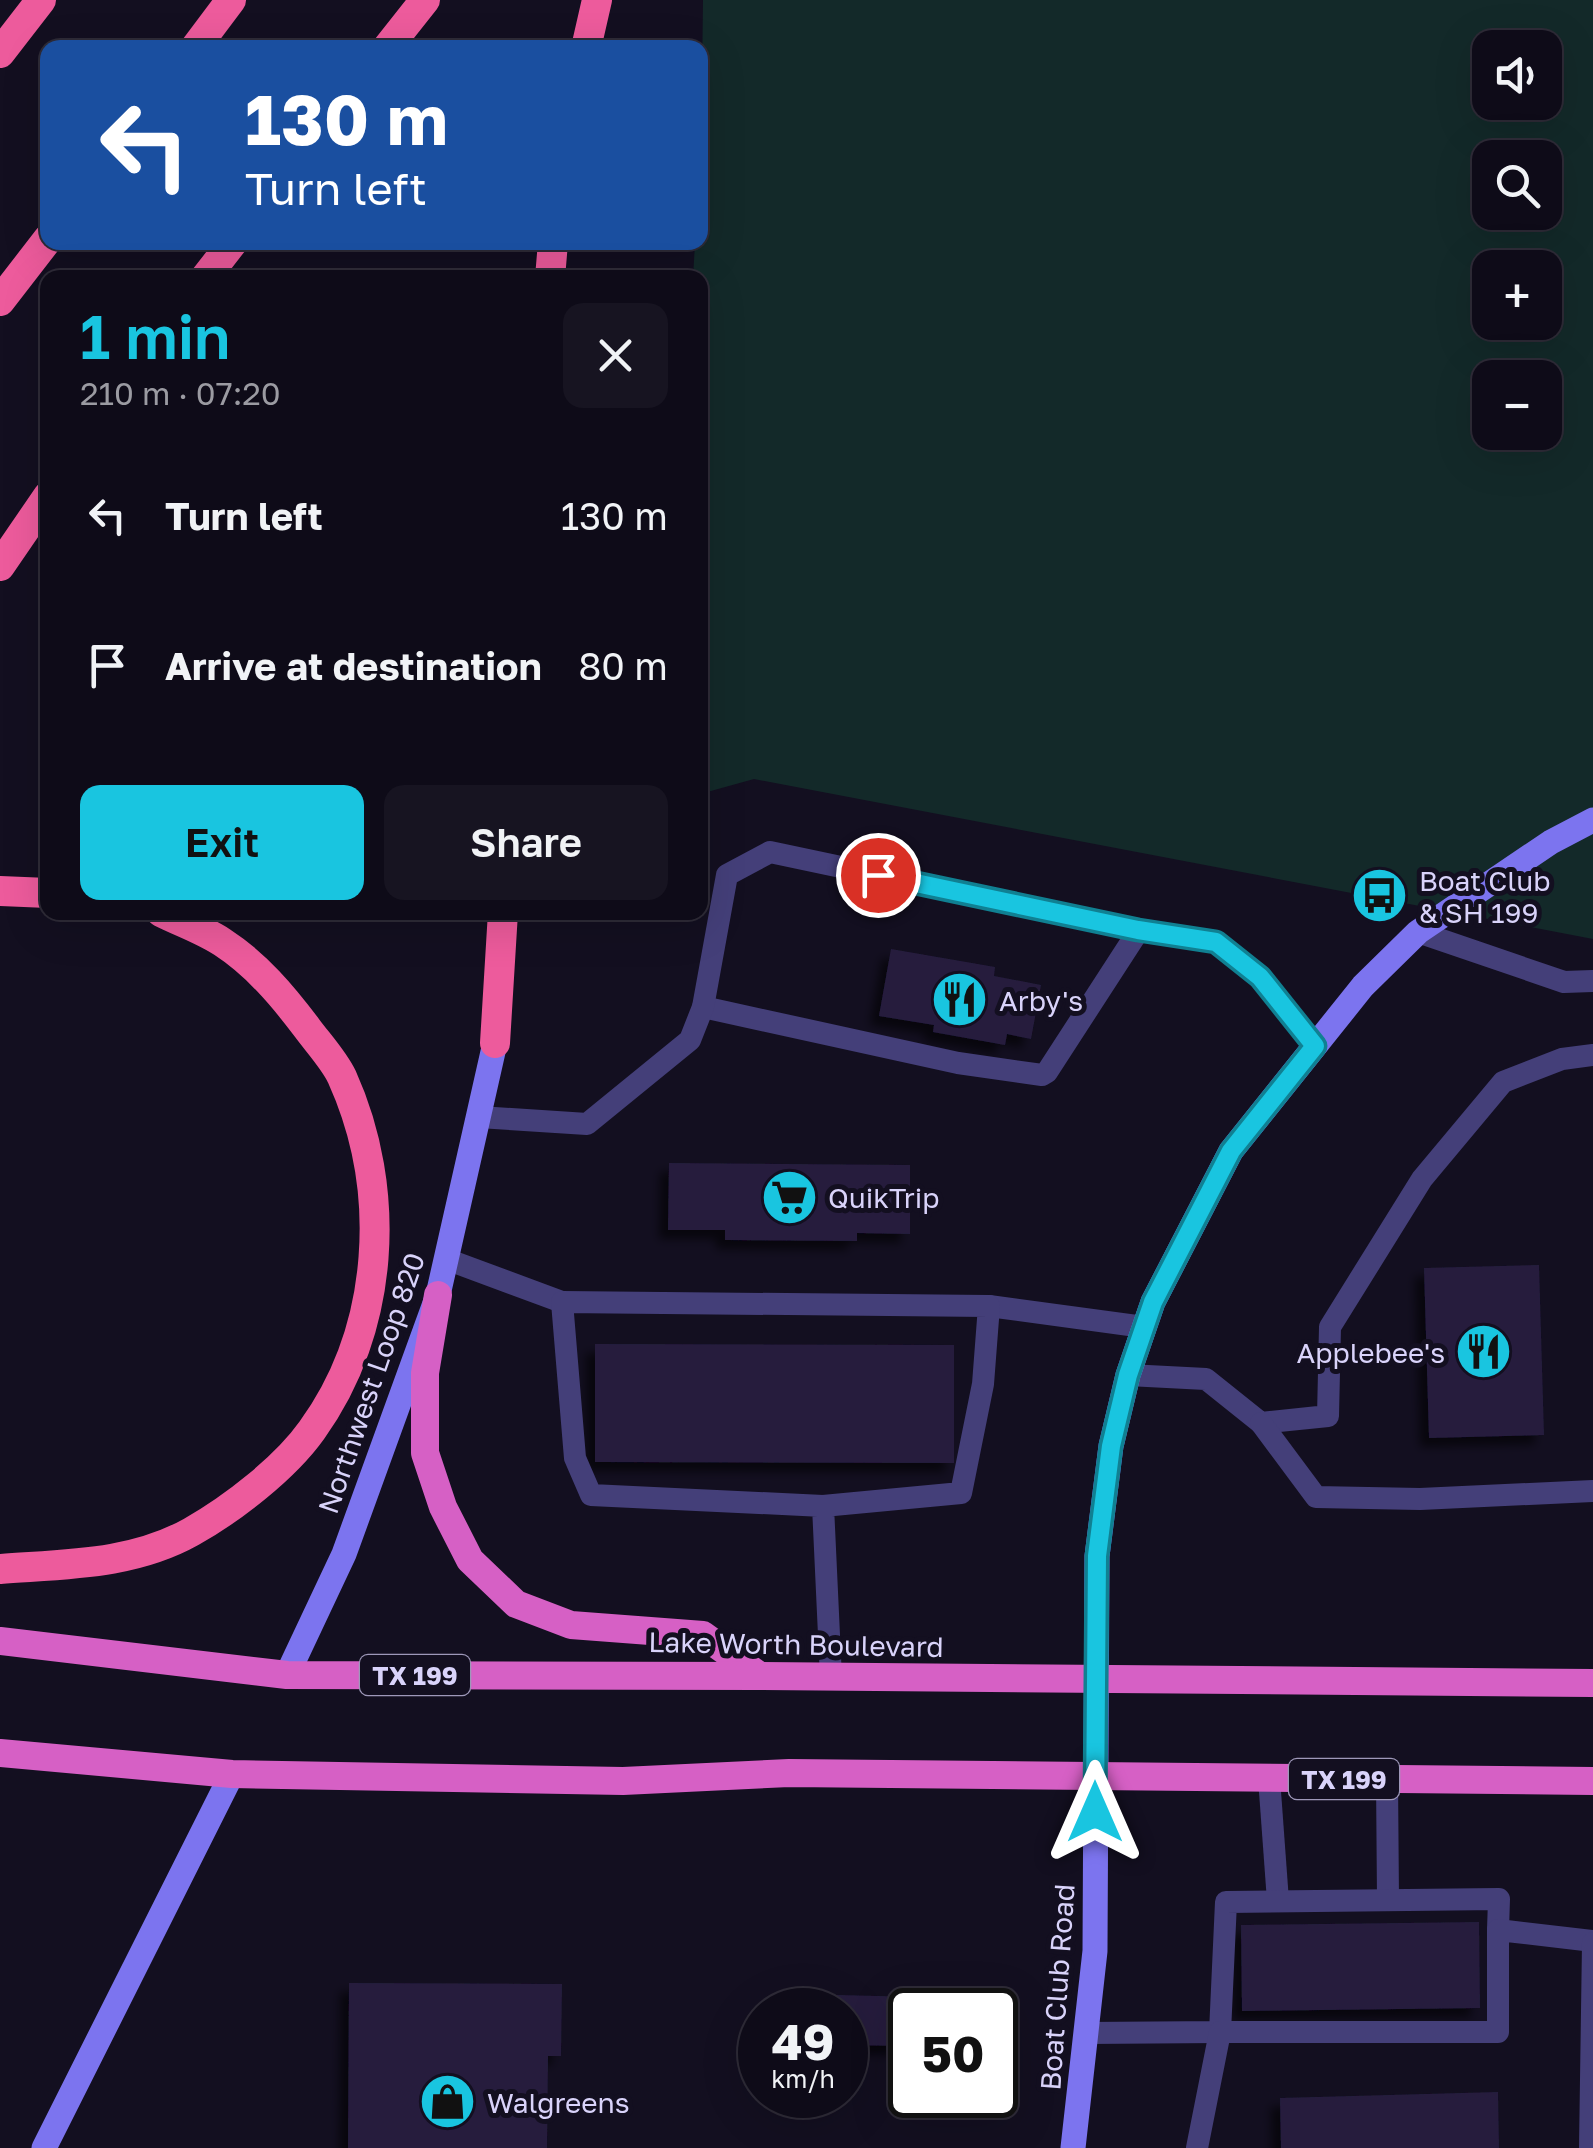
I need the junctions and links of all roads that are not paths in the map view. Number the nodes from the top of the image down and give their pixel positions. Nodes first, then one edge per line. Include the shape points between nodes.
1 (41, 0) edge
2 (231, 0) edge
3 (426, 0) edge
4 (598, 0) edge
5 (200, 40) edge
6 (394, 40) edge
7 (588, 40) edge
8 (0, 53) edge
9 (40, 249) edge
10 (227, 250) edge
11 (211, 270) edge
12 (0, 300) edge
13 (40, 508) edge
14 (0, 566) edge
15 (1593, 820) edge
16 (0, 892) edge
17 (40, 893) edge
18 (177, 920) edge
19 (502, 920) edge
20 (1138, 930) junction
21 (1418, 932) junction
22 (1593, 980) edge
23 (703, 1007) junction
24 (494, 1042) joint
25 (1315, 1046) junction
26 (1593, 1056) edge
27 (479, 1117) junction
28 (446, 1258) junction
29 (438, 1296) junction
30 (562, 1302) junction
31 (989, 1306) junction
32 (1144, 1327) junction
33 (1128, 1375) junction
34 (1261, 1423) junction
35 (1593, 1490) edge
36 (823, 1506) junction
37 (0, 1570) edge
38 (0, 1640) edge
39 (287, 1675) junction
40 (760, 1676) junction
41 (831, 1678) junction
42 (1096, 1679) junction
43 (1593, 1683) edge
44 (0, 1753) edge
45 (232, 1774) junction
46 (1096, 1776) junction
47 (1270, 1778) junction
48 (1388, 1779) junction
49 (1593, 1781) edge
50 (1388, 1900) junction
51 (1278, 1901) junction
52 (1498, 1930) junction
53 (1593, 1942) edge
54 (1086, 2032) junction
55 (1220, 2032) junction
56 (44, 2148) edge
57 (1072, 2148) edge
58 (1197, 2148) edge
59 (1590, 2148) edge

1 - 8 highway
2 - 5 highway
3 - 6 highway
4 - 7 highway
9 - 12 highway
10 - 11 highway
13 - 14 highway
15 - 21 main road, Boat Club Road
16 - 17 highway
18 - 37 highway via 222,942 280,991 341,1074 365,1144 375,1210 374,1274 344,1373 312,1431 261,1482 190,1532 126,1559
19 - 24 highway
20 - 23 lane via 1042,1075
20 - 23 lane via 770,852 726,875
20 - 25 lane via 1216,942 1260,977
21 - 22 lane via 1564,982
21 - 25 main road, Boat Club Road
23 - 27 lane via 690,1040 587,1124
24 - 27 main road, Northwest Loop 820
25 - 32 main road, Boat Club Road via 1231,1151
26 - 34 lane via 1562,1059 1503,1082 1422,1178 1330,1327 1328,1416
27 - 28 main road, Northwest Loop 820
28 - 29 main road, Northwest Loop 820
28 - 30 lane
29 - 39 main road, Northwest Loop 820 via 344,1554
29 - 40 highway via 424,1373 425,1453 470,1560 516,1604 571,1625 703,1635
30 - 31 lane
30 - 36 lane via 575,1458 591,1495
31 - 32 lane
31 - 36 lane via 961,1493
32 - 33 main road, Boat Club Road
33 - 34 lane via 1206,1379
33 - 42 main road, Boat Club Road via 1097,1556
34 - 35 lane via 1316,1498
36 - 41 lane
38 - 39 highway, Lake Worth Boulevard / TX 199
39 - 40 highway, Lake Worth Boulevard / TX 199
40 - 41 highway, Lake Worth Boulevard / TX 199
41 - 42 highway, Lake Worth Boulevard / TX 199
42 - 43 highway, Lake Worth Boulevard / TX 199
42 - 46 main road, Boat Club Road
44 - 45 highway, TX 199
45 - 46 highway, TX 199 via 622,1782 789,1773
45 - 56 main road
46 - 47 highway, TX 199
46 - 54 main road, Boat Club Road via 1095,1950
47 - 48 highway, TX 199
47 - 51 lane
48 - 49 highway, TX 199
48 - 50 lane
50 - 51 lane
50 - 52 lane via 1499,1899
51 - 55 lane via 1226,1902
52 - 53 lane
52 - 55 lane via 1498,2032
53 - 59 lane
54 - 55 lane
54 - 57 main road, Boat Club Road
55 - 58 lane

